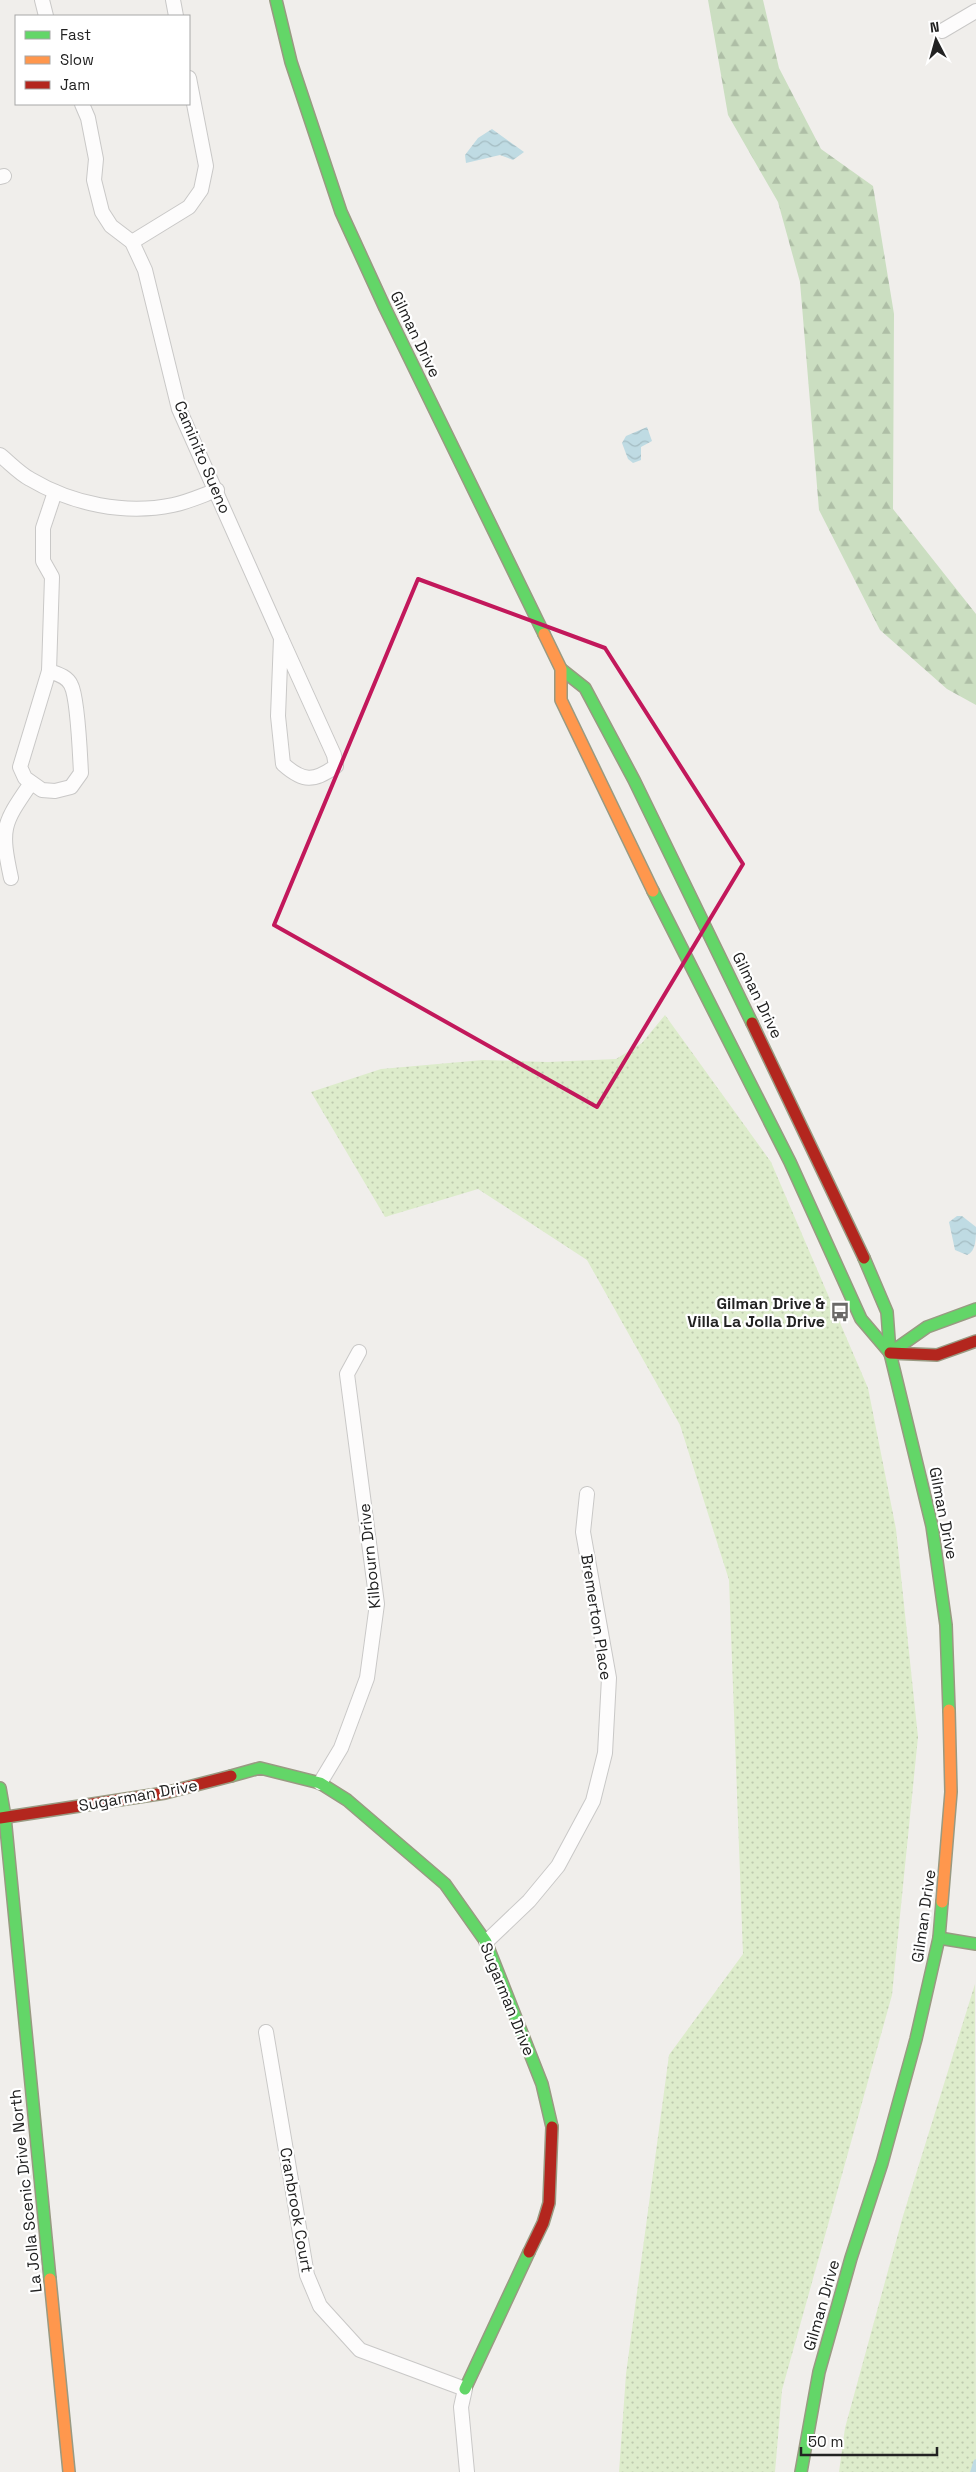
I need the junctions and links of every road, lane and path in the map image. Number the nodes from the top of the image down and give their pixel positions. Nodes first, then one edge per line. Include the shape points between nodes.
1 (42, 0) edge
2 (173, 0) edge
3 (276, 0) edge
4 (976, 11) edge
5 (46, 15) edge
6 (176, 15) edge
7 (942, 31) dead end
8 (190, 83) edge
9 (82, 105) edge
10 (132, 242) junction
11 (0, 455) edge
12 (217, 490) junction
13 (55, 492) junction
14 (281, 638) junction
15 (561, 669) junction
16 (49, 671) junction
17 (31, 783) junction
18 (11, 878) dead end
19 (976, 1309) edge
20 (976, 1341) edge
21 (359, 1352) dead end
22 (890, 1353) junction
23 (587, 1494) dead end
24 (320, 1783) junction
25 (0, 1788) edge
26 (2, 1817) edge
27 (939, 1938) junction
28 (486, 1942) junction
29 (976, 1944) edge
30 (266, 2032) dead end
31 (465, 2389) junction
32 (69, 2472) edge
33 (468, 2472) edge
34 (801, 2472) edge

1 - 5 street
2 - 6 street
3 - 15 main road, Gilman Drive via 291,62 341,212
4 - 7 street
8 - 10 street via 206,166 201,190 189,207
9 - 10 street via 96,159 94,180 102,212 111,226
10 - 12 street, Caminito Sueno via 145,270 179,409
11 - 13 street via 28,478
12 - 13 street via 174,505 133,509 98,506
12 - 14 street, Caminito Sueno
13 - 16 street via 43,528 43,561 52,576
14 - 14 street, Caminito Sueno via 278,716 283,764 296,775 321,777 336,766 334,755
15 - 22 main road, Gilman Drive via 561,700 625,834 790,1162 861,1319
15 - 22 main road, Gilman Drive via 585,688 590,697 778,1072 848,1221 886,1312
16 - 17 street via 20,767
16 - 17 street via 63,676 72,685 81,774 71,787 55,791 42,790
17 - 18 street via 6,820 1,836
19 - 22 main road via 927,1327
20 - 22 main road via 937,1355
21 - 24 street, Kilbourn Drive via 347,1374 377,1604 367,1678 341,1748
22 - 27 main road, Gilman Drive via 932,1526 946,1625 951,1792
23 - 28 street, Bremerton Place via 583,1532 609,1678 605,1753 593,1801 558,1866 529,1902
24 - 26 main road, Sugarman Drive via 260,1768 164,1793
24 - 28 main road, Sugarman Drive via 347,1800 445,1884
25 - 26 main road, La Jolla Scenic Drive North
26 - 32 main road, La Jolla Scenic Drive North
27 - 29 main road
27 - 34 main road, Gilman Drive via 882,2163 819,2372
28 - 31 main road, Sugarman Drive via 542,2084 553,2132 549,2203 543,2224
30 - 31 street, Cranbrook Court via 307,2275 320,2306 360,2350
31 - 33 street, Sugarman Drive via 461,2407

